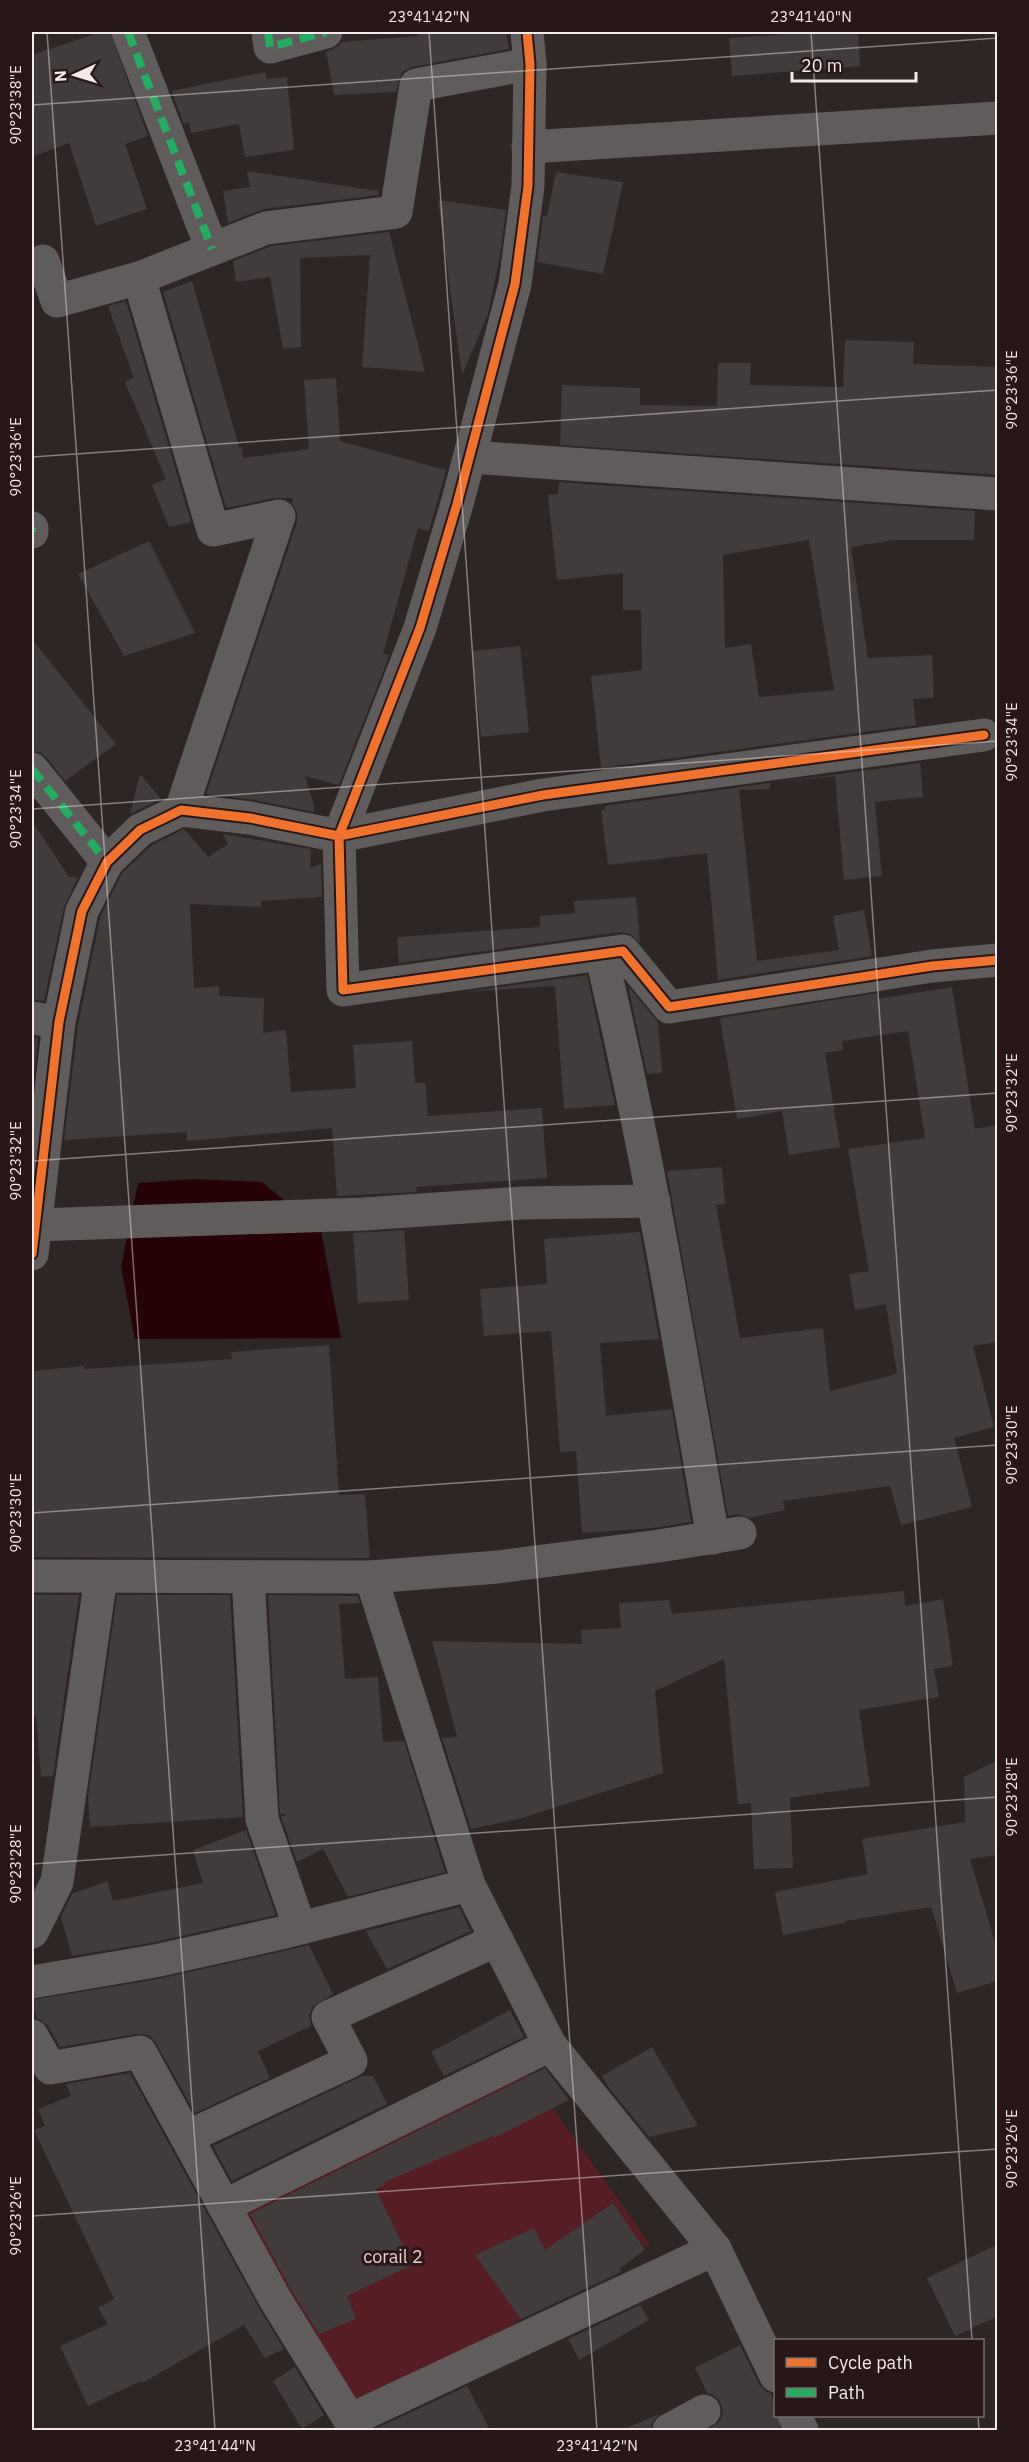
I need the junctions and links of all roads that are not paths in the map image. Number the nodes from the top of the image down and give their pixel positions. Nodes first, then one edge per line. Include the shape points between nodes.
1 (128, 32) edge
2 (268, 32) edge
3 (326, 32) edge
4 (527, 32) edge
5 (530, 64) junction
6 (998, 118) edge
7 (528, 147) junction
8 (212, 249) junction
9 (32, 265) edge
10 (140, 278) junction
11 (470, 457) junction
12 (998, 494) edge
13 (984, 735) dead end
14 (32, 769) edge
15 (181, 810) junction
16 (339, 836) junction
17 (107, 862) junction
18 (601, 954) junction
19 (998, 960) edge
20 (45, 1020) edge
21 (36, 1180) edge
22 (654, 1201) junction
23 (33, 1240) edge
24 (32, 1576) edge
25 (101, 1577) junction
26 (248, 1577) junction
27 (371, 1577) junction
28 (469, 1885) junction
29 (300, 1928) junction
30 (32, 1932) edge
31 (497, 1940) junction
32 (32, 1982) edge
33 (32, 2036) edge
34 (550, 2046) junction
35 (187, 2137) junction
36 (224, 2206) junction
37 (715, 2249) junction
38 (774, 2372) edge
39 (704, 2412) dead end
40 (353, 2425) edge
41 (669, 2430) edge

1 - 8 street
2 - 3 street via 270,47
4 - 5 street
5 - 7 street
5 - 8 street via 416,85 396,212 266,228
6 - 7 street
7 - 11 street via 528,186 515,284
8 - 10 street
9 - 10 street via 43,261 57,301
10 - 15 street via 213,530 279,516
11 - 12 street
11 - 16 street via 420,628
13 - 16 street via 543,795
14 - 17 street
15 - 16 street via 250,818
15 - 17 street via 140,830
16 - 18 street via 343,990
17 - 20 street via 82,911
18 - 19 street via 623,951 669,1007 932,966
18 - 22 street
20 - 21 street
21 - 23 street
22 - 23 street via 522,1203
22 - 27 street via 727,1535 498,1567
24 - 25 street
25 - 26 street
25 - 30 street via 57,1882
26 - 27 street
26 - 29 street via 262,1819
27 - 28 street
28 - 29 street
28 - 31 street
29 - 32 street via 155,1961
31 - 34 street
31 - 35 street via 328,2017 351,2061
33 - 35 street via 50,2068 140,2052
34 - 36 street
34 - 37 street
35 - 36 street
36 - 40 street via 275,2299
37 - 38 street
37 - 40 street
39 - 41 street

